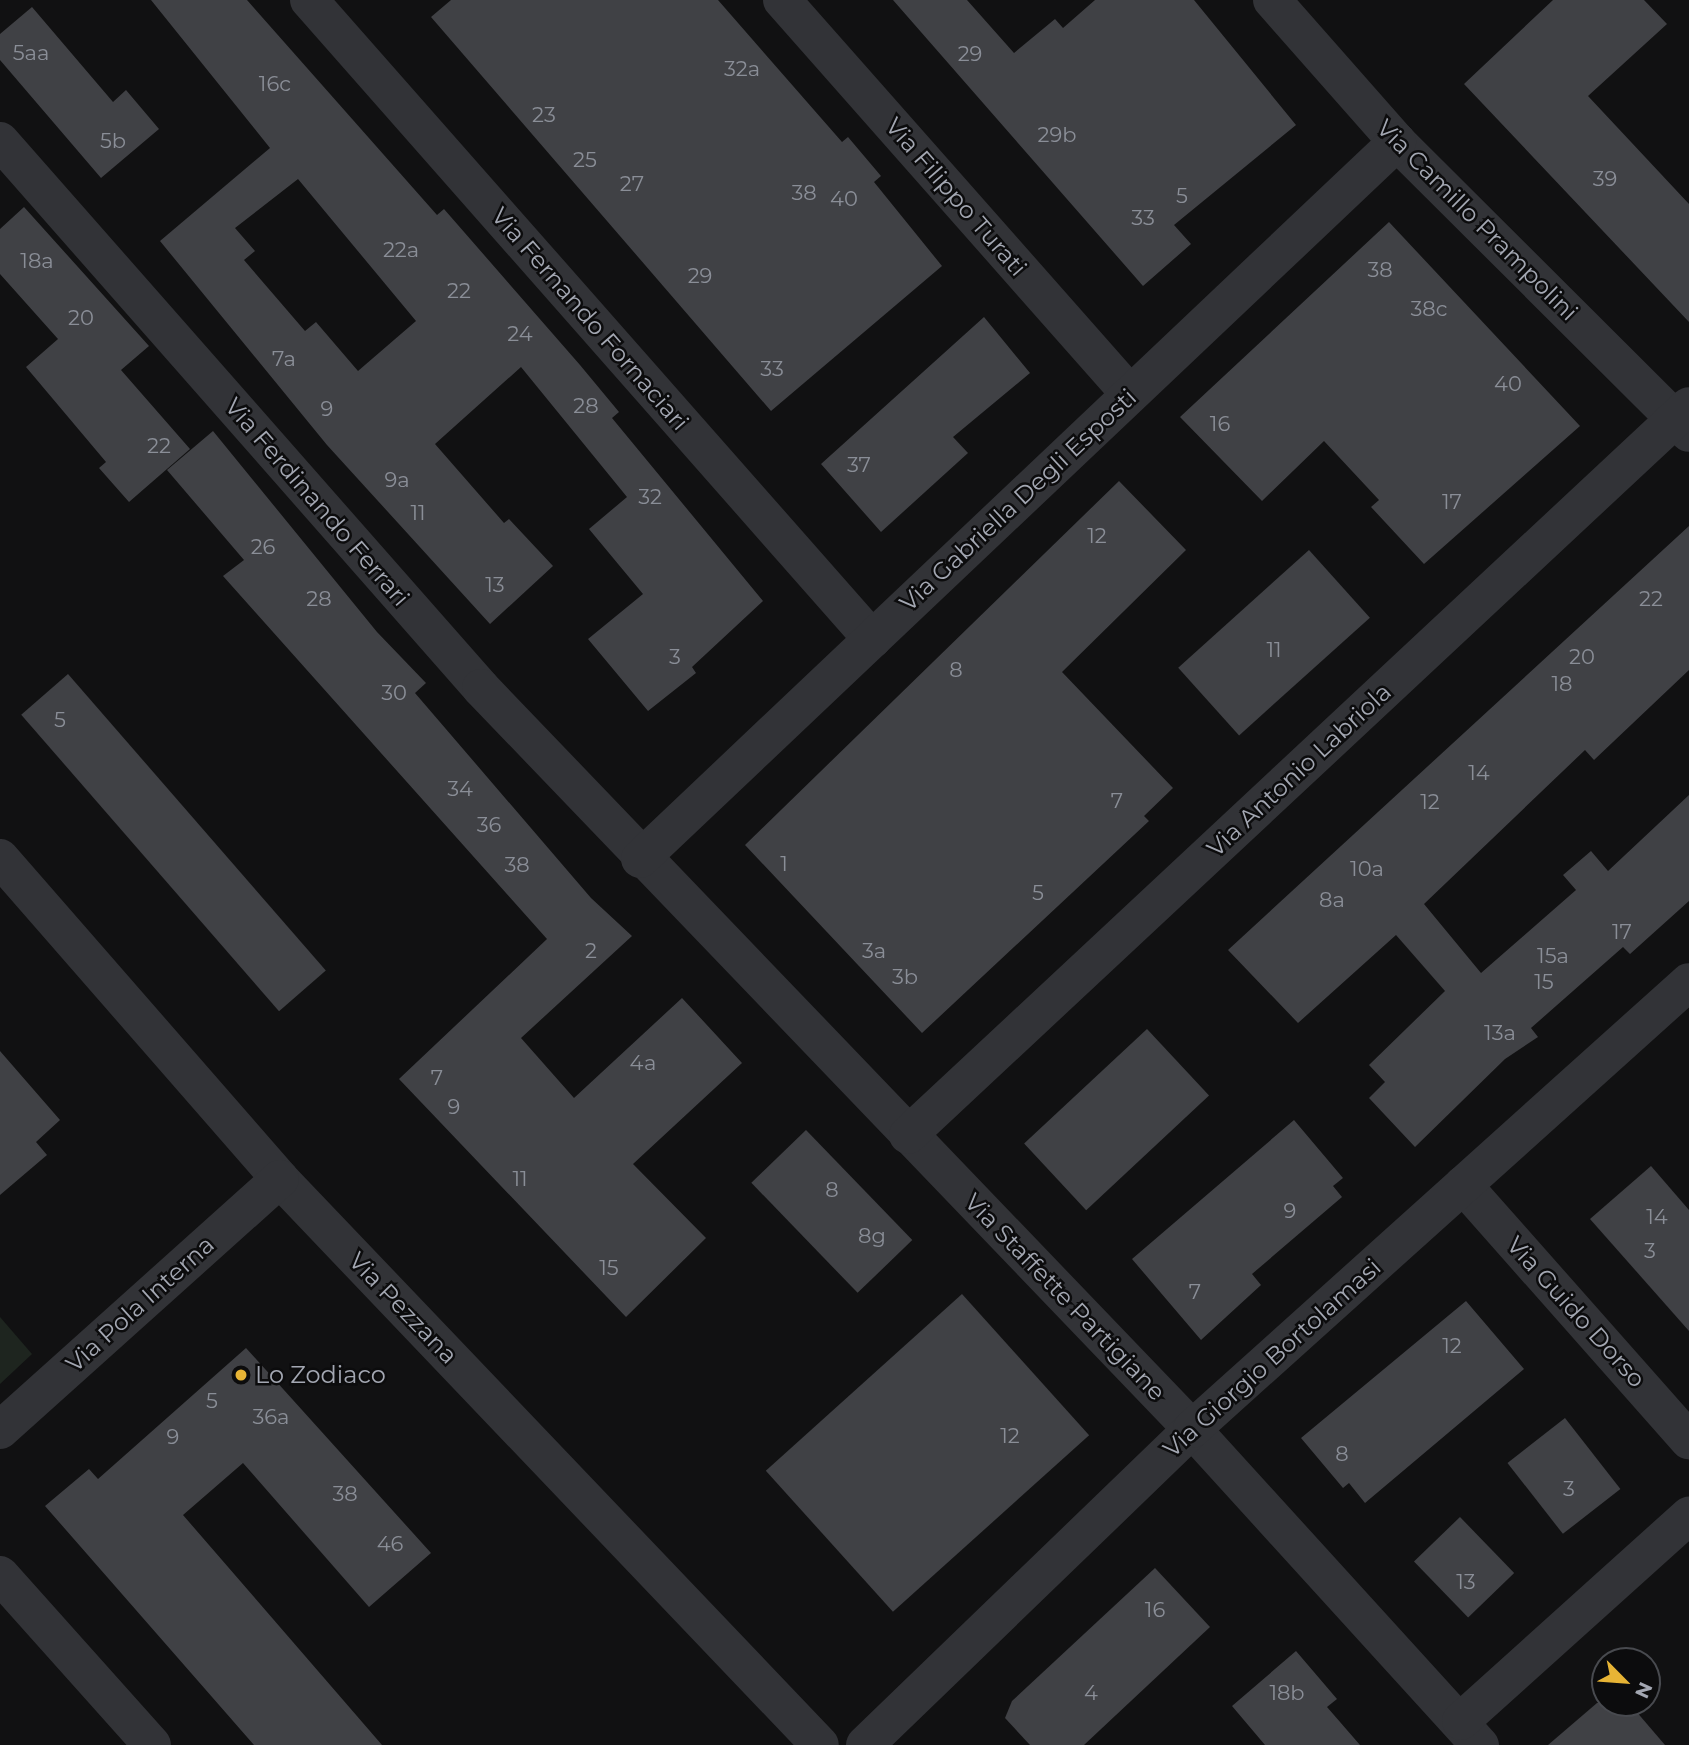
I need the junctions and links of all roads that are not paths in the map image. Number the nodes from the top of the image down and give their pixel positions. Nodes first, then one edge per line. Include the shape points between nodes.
1 (309, 0) edge
2 (782, 0) edge
3 (1272, 0) edge
4 (0, 141) edge
5 (1397, 142) junction
6 (1130, 394) junction
7 (1684, 419) edge
8 (872, 639) junction
9 (0, 858) edge
10 (640, 859) junction
11 (1689, 982) edge
12 (908, 1135) junction
13 (280, 1179) junction
14 (1463, 1185) junction
15 (1192, 1429) junction
16 (0, 1430) edge
17 (1689, 1440) edge
18 (1689, 1516) edge
19 (0, 1574) edge
20 (1471, 1733) edge
21 (152, 1745) edge
22 (820, 1745) edge
23 (865, 1745) edge

1 - 8 street, Via Fernando Fornaciari
2 - 6 street, Via Filippo Turati
3 - 5 street, Via Camillo Prampolini
4 - 10 street, Via Ferdinando Ferrari via 481,688
5 - 6 street, Via Gabriella Degli Esposti
5 - 7 street, Via Camillo Prampolini
6 - 8 street, Via Gabriella Degli Esposti
7 - 12 street, Via Antonio Labriola
8 - 10 street, Via Gabriella Degli Esposti
9 - 13 street, Via Pezzana
10 - 12 street, Via Staffette Partigiane
11 - 14 street, Via Giorgio Bortolamasi
12 - 15 street, Via Staffette Partigiane
13 - 16 street, Via Pola Interna
13 - 22 street, Via Pezzana
14 - 15 street, Via Giorgio Bortolamasi
14 - 17 street, Via Guido Dorso
15 - 20 street, Via Staffette Partigiane
15 - 23 street, Via Giorgio Bortolamasi
18 - 20 street
19 - 21 street

